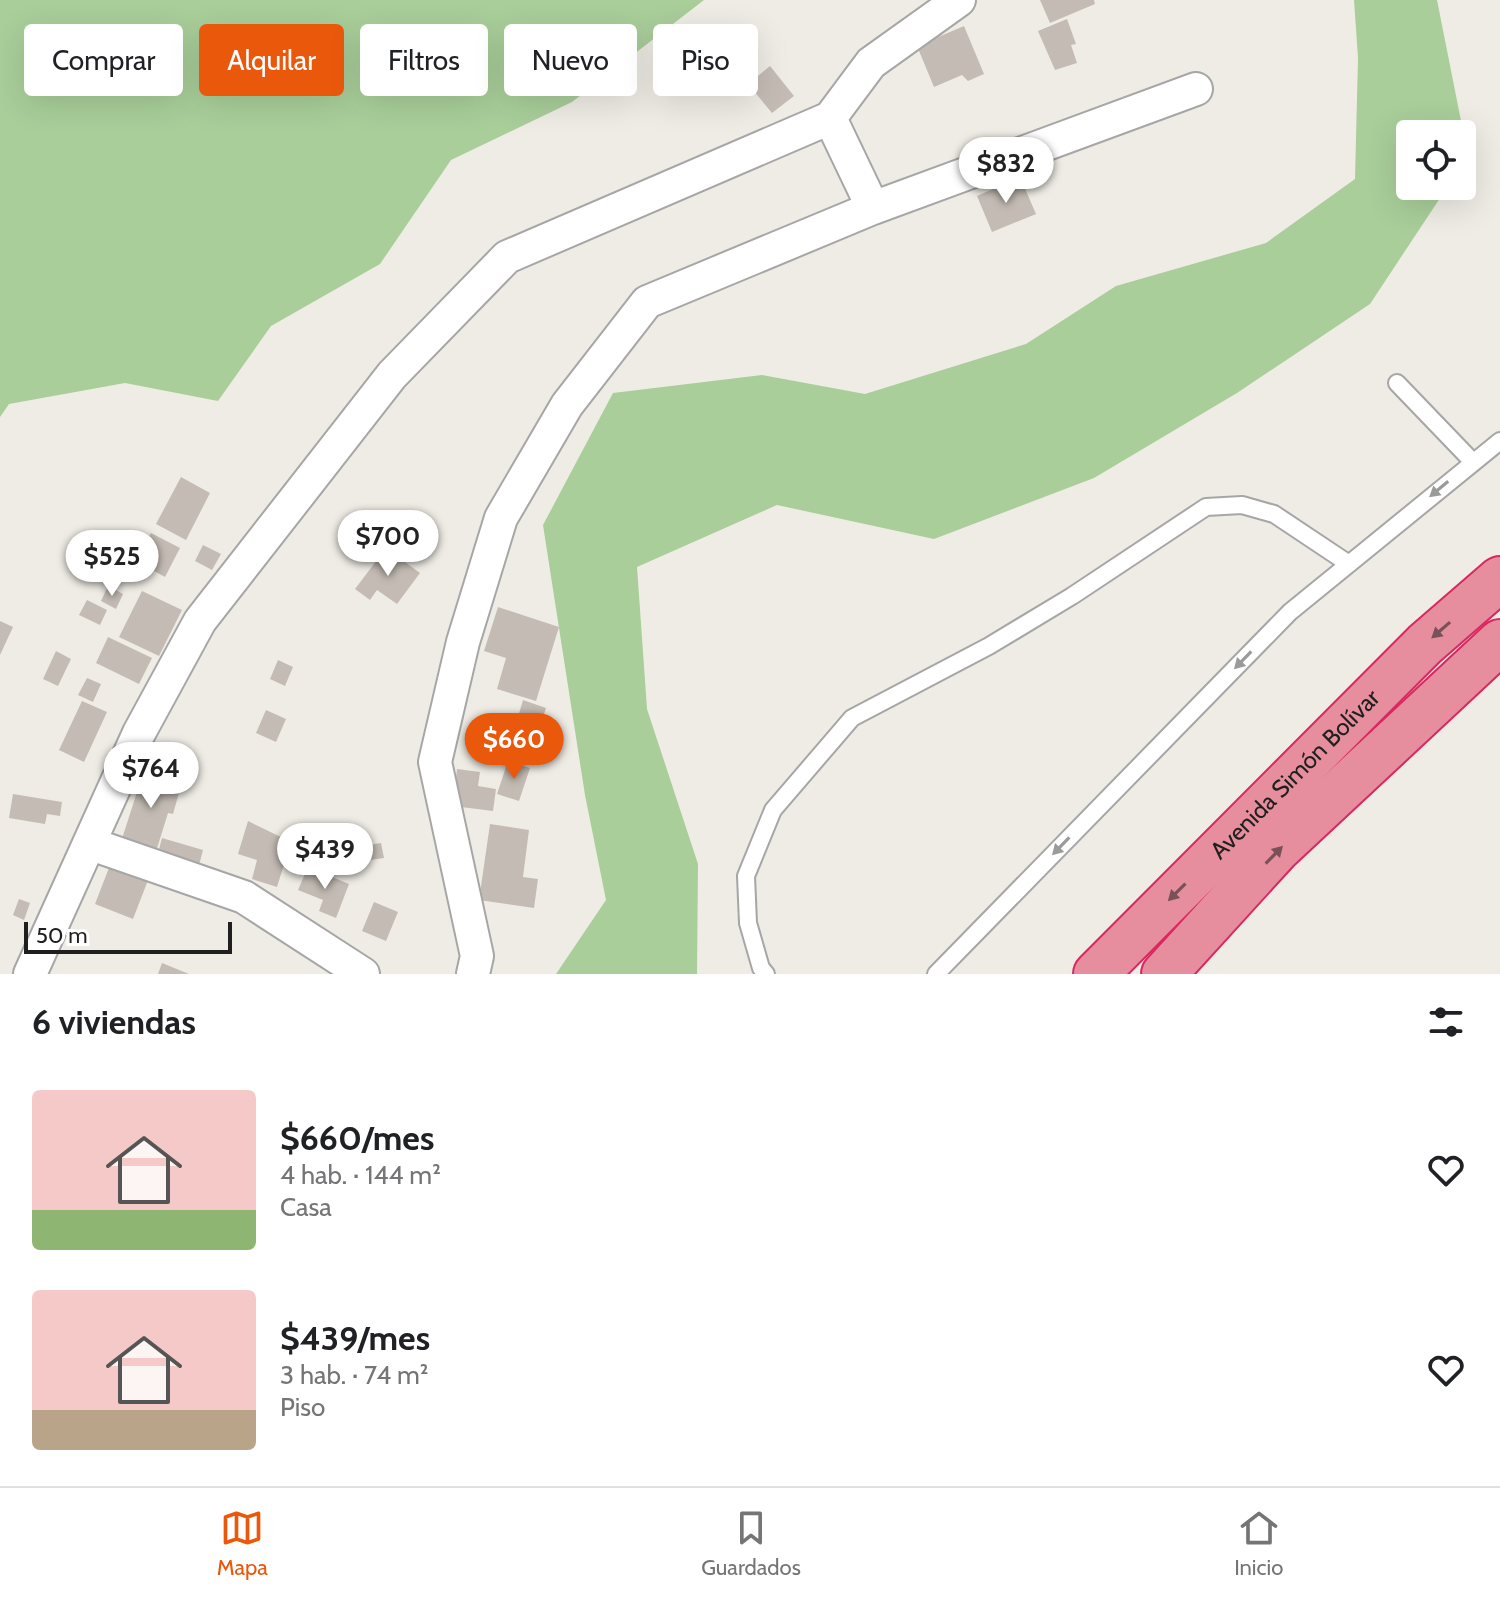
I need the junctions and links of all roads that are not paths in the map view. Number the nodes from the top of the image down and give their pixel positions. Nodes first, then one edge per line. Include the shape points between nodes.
1 (959, 0) edge
2 (1196, 89) dead end
3 (830, 118) junction
4 (873, 208) junction
5 (1397, 383) dead end
6 (1500, 441) edge
7 (1472, 461) junction
8 (1349, 564) junction
9 (1500, 579) edge
10 (1500, 642) edge
11 (91, 844) junction
12 (30, 974) edge
13 (363, 974) edge
14 (473, 974) edge
15 (766, 974) edge
16 (936, 974) edge
17 (1096, 974) edge
18 (1164, 974) edge

1 - 3 street via 871,63
2 - 4 street
3 - 4 street
3 - 11 street via 507,257 392,375 200,621 139,733
4 - 14 street via 647,302 567,405 501,518 463,642 435,762 477,956
5 - 7 lane
6 - 7 lane
7 -> 8 lane
8 - 15 lane via 1274,514 1242,505 1206,507 989,646 852,718 773,810 746,876 748,923
8 -> 16 lane via 1290,612
9 -> 17 highway, Avenida Simón Bolívar via 1425,644
18 -> 10 highway, Avenida Simón Bolívar via 1277,850
11 - 12 street
11 - 13 street via 244,897

